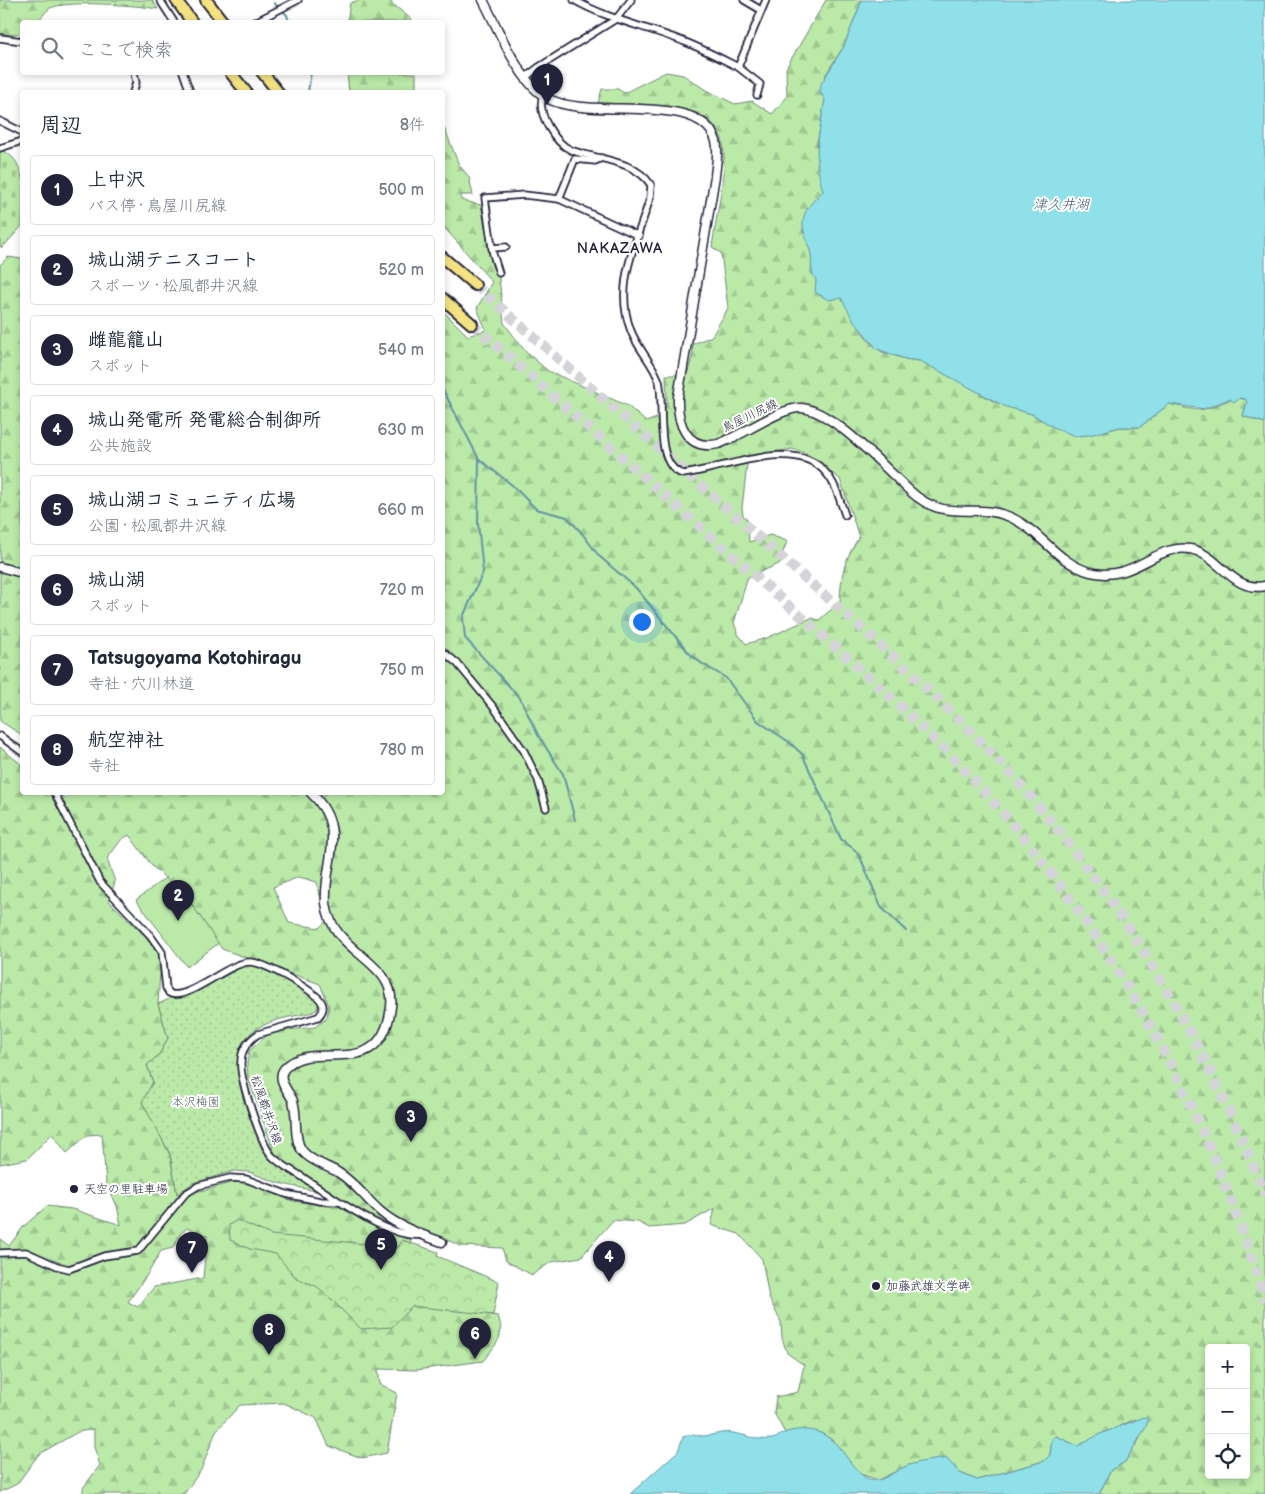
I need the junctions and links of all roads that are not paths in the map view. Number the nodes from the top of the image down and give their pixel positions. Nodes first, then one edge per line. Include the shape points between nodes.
1 (160, 0) edge
2 (176, 0) edge
3 (206, 0) edge
4 (482, 0) edge
5 (574, 0) edge
6 (632, 0) edge
7 (744, 0) edge
8 (766, 0) edge
9 (295, 2) edge
10 (762, 10) junction
11 (616, 19) junction
12 (173, 20) edge
13 (191, 20) edge
14 (221, 20) edge
15 (259, 20) edge
16 (0, 38) edge
17 (20, 41) edge
18 (738, 67) junction
19 (135, 75) edge
20 (184, 75) edge
21 (232, 75) edge
22 (264, 75) edge
23 (526, 77) junction
24 (134, 90) edge
25 (189, 90) edge
26 (244, 90) edge
27 (276, 90) edge
28 (757, 95) dead end
29 (542, 96) junction
30 (0, 121) edge
31 (20, 131) edge
32 (20, 143) edge
33 (0, 148) edge
34 (602, 158) junction
35 (558, 199) junction
36 (638, 236) junction
37 (506, 247) dead end
38 (492, 248) junction
39 (445, 260) edge
40 (500, 273) dead end
41 (474, 285) tunnel mouth
42 (445, 301) edge
43 (472, 324) tunnel mouth
44 (845, 515) dead end
45 (0, 566) edge
46 (20, 572) edge
47 (1265, 586) edge
48 (445, 654) edge
49 (0, 736) edge
50 (20, 751) edge
51 (56, 795) edge
52 (312, 795) edge
53 (546, 808) dead end
54 (339, 1202) junction
55 (422, 1235) junction
56 (442, 1242) dead end
57 (0, 1253) edge

1 - 12 street
2 - 13 highway
3 - 14 highway
4 - 23 main road, 鳥屋川尻線
5 - 11 street
6 - 11 street
7 - 10 street
8 - 10 street
9 - 15 street
10 - 18 street
11 - 18 street via 686,42
11 - 23 street
16 - 17 street
18 - 28 street via 760,84
19 - 24 street
20 - 25 street
21 - 26 highway
22 - 27 highway
23 - 29 main road, 鳥屋川尻線
29 - 34 street via 542,115 570,150
29 - 47 main road, 鳥屋川尻線 via 567,106 686,114 706,126 716,141 715,176 678,397 679,422 692,438 709,445 718,444 792,408 808,409 855,439 930,506 947,511 991,512 1010,517 1061,557 1084,570 1108,574 1126,571 1171,550 1189,549 1204,554 1238,582
30 - 31 street
32 - 33 street
34 - 35 street via 595,161 574,159
34 - 36 street via 625,166 650,185 650,198
35 - 36 street
35 - 38 street via 524,195 485,198
36 - 44 street via 625,276 623,300 630,330 662,390 662,443 671,466 678,472 689,473 740,459 800,456 826,472
37 - 38 street
38 - 40 street
39 - 41 highway
42 - 43 highway
45 - 46 main road
48 - 53 street via 457,663 495,709 524,751 538,780
49 - 50 street
51 - 54 street, 松風都井沢線 via 100,882 162,952 169,993 179,995 234,966 249,962 267,967 321,1000 323,1012 318,1017 264,1031 250,1040 242,1053 242,1079 266,1148 285,1167
52 - 55 main road, 松風都井沢線 via 332,835 326,902 329,917 336,933 386,980 390,986 391,1007 381,1038 366,1051 297,1060 284,1068 282,1082 295,1108 298,1140 306,1155 341,1174 383,1214
54 - 55 street, 松風都井沢線 via 397,1231 412,1236
54 - 57 street via 286,1194 246,1179 230,1178 198,1186 185,1194 138,1252 104,1256 69,1269 26,1252
55 - 56 main road, 松風都井沢線

